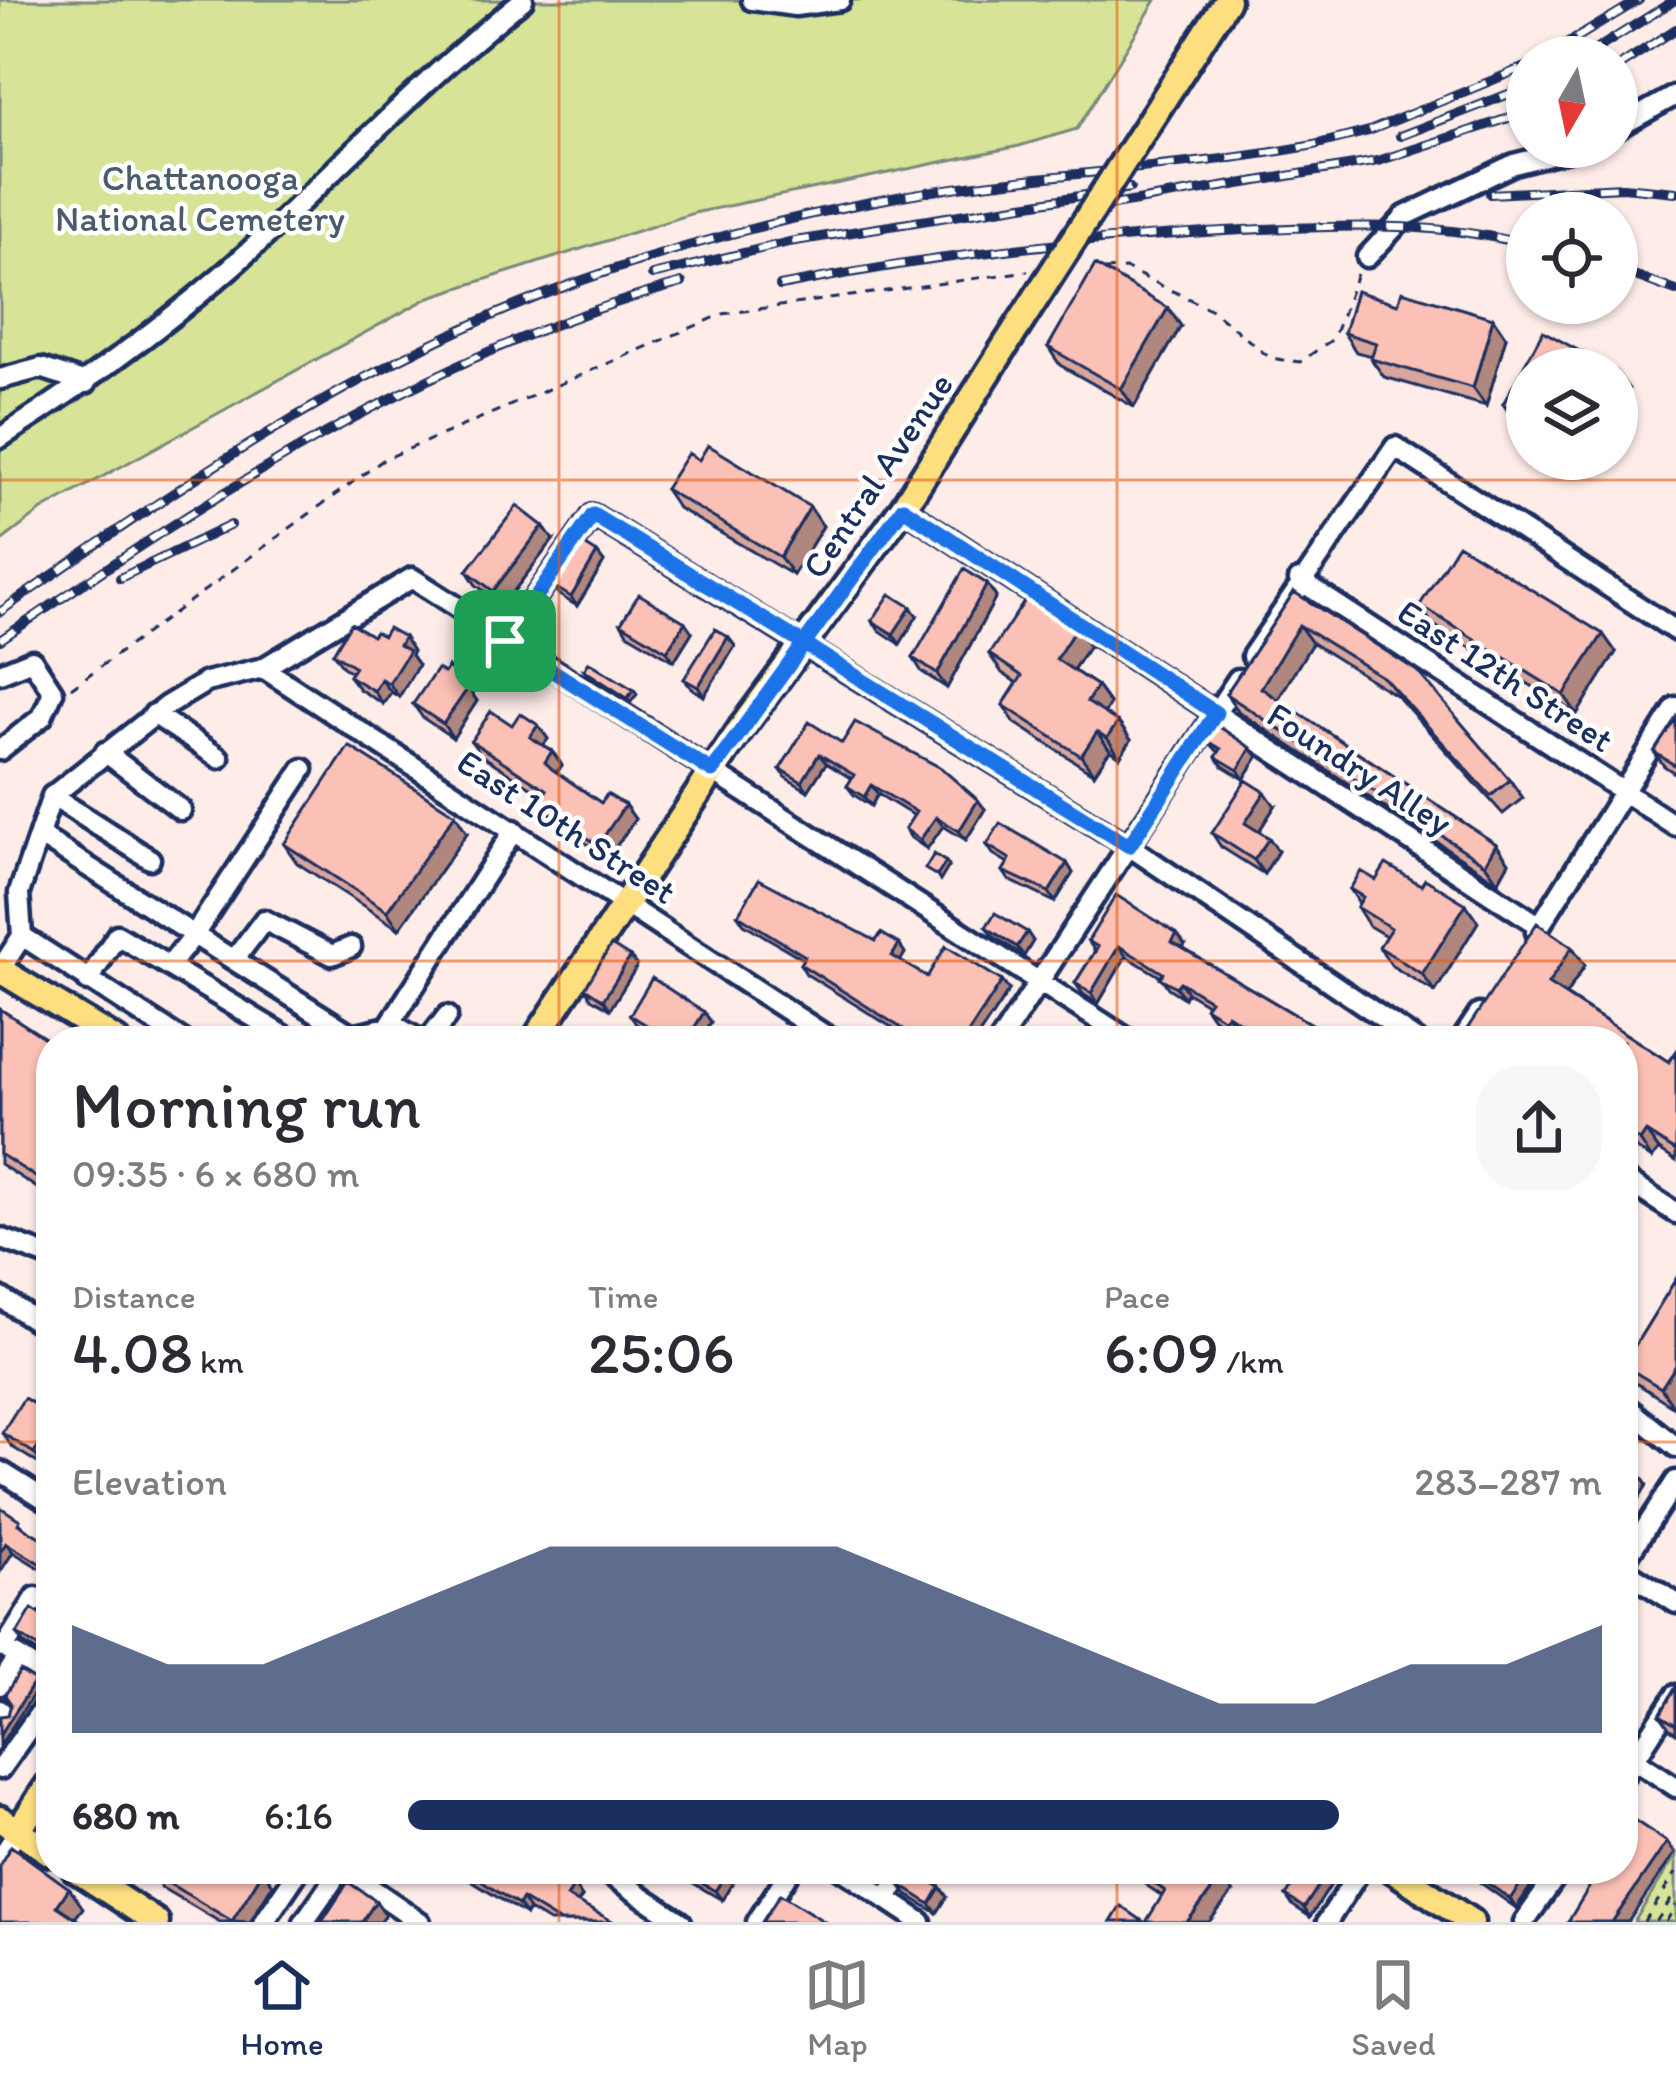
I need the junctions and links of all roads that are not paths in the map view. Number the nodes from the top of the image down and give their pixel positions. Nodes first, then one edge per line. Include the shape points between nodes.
1 (523, 0) edge
2 (752, 0) edge
3 (840, 0) edge
4 (1227, 0) edge
5 (1676, 95) edge
6 (1638, 116) edge
7 (1506, 168) edge
8 (1367, 256) road end
9 (0, 379) edge
10 (86, 383) junction
11 (0, 438) edge
12 (903, 508) junction
13 (1299, 580) junction
14 (1676, 632) edge
15 (505, 641) junction
16 (804, 644) junction
17 (263, 668) junction
18 (0, 673) edge
19 (1676, 706) edge
20 (1216, 713) junction
21 (154, 714) junction
22 (0, 750) edge
23 (105, 752) junction
24 (218, 758) dead end
25 (303, 769) dead end
26 (712, 771) junction
27 (1620, 790) junction
28 (52, 796) junction
29 (182, 810) dead end
30 (1676, 826) edge
31 (514, 830) junction
32 (39, 835) junction
33 (1129, 846) junction
34 (150, 860) dead end
35 (625, 902) junction
36 (1540, 926) junction
37 (194, 935) junction
38 (22, 936) junction
39 (1526, 945) edge
40 (351, 947) dead end
41 (234, 960) junction
42 (170, 965) junction
43 (0, 970) edge
44 (88, 981) junction
45 (1039, 982) junction
46 (1487, 1003) edge
47 (447, 1016) dead end
48 (391, 1023) junction
49 (92, 1026) edge
50 (160, 1026) edge
51 (269, 1026) edge
52 (338, 1026) edge
53 (381, 1026) edge
54 (396, 1026) edge
55 (438, 1026) edge
56 (544, 1026) edge
57 (811, 1026) edge
58 (1010, 1026) edge
59 (1108, 1026) edge
60 (1395, 1026) edge
61 (1471, 1026) edge
62 (1638, 1188) edge
63 (1676, 1213) edge
64 (0, 1238) edge
65 (36, 1251) edge
66 (0, 1297) edge
67 (36, 1320) edge
68 (1638, 1417) edge
69 (1676, 1447) edge
70 (0, 1471) edge
71 (1676, 1481) edge
72 (36, 1494) edge
73 (1638, 1542) edge
74 (1638, 1576) edge
75 (36, 1600) edge
76 (1676, 1603) edge
77 (7, 1650) edge
78 (36, 1668) edge
79 (1676, 1694) edge
80 (27, 1698) edge
81 (12, 1718) edge
82 (1638, 1755) edge
83 (1638, 1762) edge
84 (0, 1769) edge
85 (1676, 1787) edge
86 (36, 1797) edge
87 (9, 1825) edge
88 (36, 1843) edge
89 (0, 1859) edge
90 (98, 1884) edge
91 (290, 1884) edge
92 (332, 1884) edge
93 (352, 1884) edge
94 (624, 1884) edge
95 (781, 1884) edge
96 (864, 1884) edge
97 (896, 1884) edge
98 (1351, 1884) edge
99 (1414, 1884) edge
100 (1551, 1884) edge
101 (886, 1899) junction
102 (156, 1922) edge
103 (264, 1922) edge
104 (304, 1922) edge
105 (420, 1922) edge
106 (681, 1922) edge
107 (757, 1922) edge
108 (921, 1922) edge
109 (1327, 1922) edge
110 (1471, 1922) edge
111 (1525, 1922) edge

1 - 10 street via 360,140 269,233
2 - 3 street
4 - 12 main road, Central Avenue, bridge
5 - 6 street
7 - 8 street via 1405,216
9 - 10 street via 41,368
10 - 11 street
12 - 16 main road, Central Avenue
12 - 20 street, Foundry Alley
13 - 14 street via 1395,447
13 - 20 street
13 - 27 street, East 12th Street
15 - 16 street via 593,515
15 - 17 street via 412,578
15 - 26 street
16 - 26 main road, Central Avenue
16 - 33 street
17 - 21 street via 206,682
17 - 31 street, East 10th Street
18 - 22 street via 32,660 53,692 42,717
19 - 27 street
20 - 33 street
20 - 36 street, Foundry Alley
21 - 23 street
21 - 24 street
23 - 28 street
23 - 29 street
25 - 37 street
26 - 35 main road, Central Avenue
26 - 45 street
27 - 30 street, East 12th Street
27 - 36 street
28 - 32 street
28 - 34 street
31 - 35 street, East 10th Street
31 - 48 street
32 - 37 street
32 - 38 street via 19,893
33 - 45 street
33 - 60 street
35 - 56 main road, Central Avenue
35 - 57 street, East 10th Street
36 - 39 street
37 - 41 street
37 - 42 street
38 - 43 street
38 - 44 street
40 - 41 street via 332,956 264,920
41 - 52 street
42 - 44 street via 117,935
42 - 51 street
43 - 49 main road
44 - 50 street
45 - 58 street
45 - 59 street
46 - 61 street
47 - 55 street
48 - 53 street
48 - 54 street
62 - 63 street
64 - 65 street
66 - 67 street
68 - 69 street
70 - 72 street
71 - 73 street
74 - 76 street
75 - 77 street
77 - 78 street
77 - 80 street
79 - 82 street
80 - 81 street
81 - 84 street
83 - 85 street
86 - 87 main road
87 - 88 main road
87 - 89 street
90 - 102 main road
91 - 103 street
92 - 104 street
93 - 105 street
94 - 106 street
95 - 107 street
96 - 101 street
97 - 101 street
98 - 109 street
99 - 110 main road
100 - 111 street
101 - 108 street

